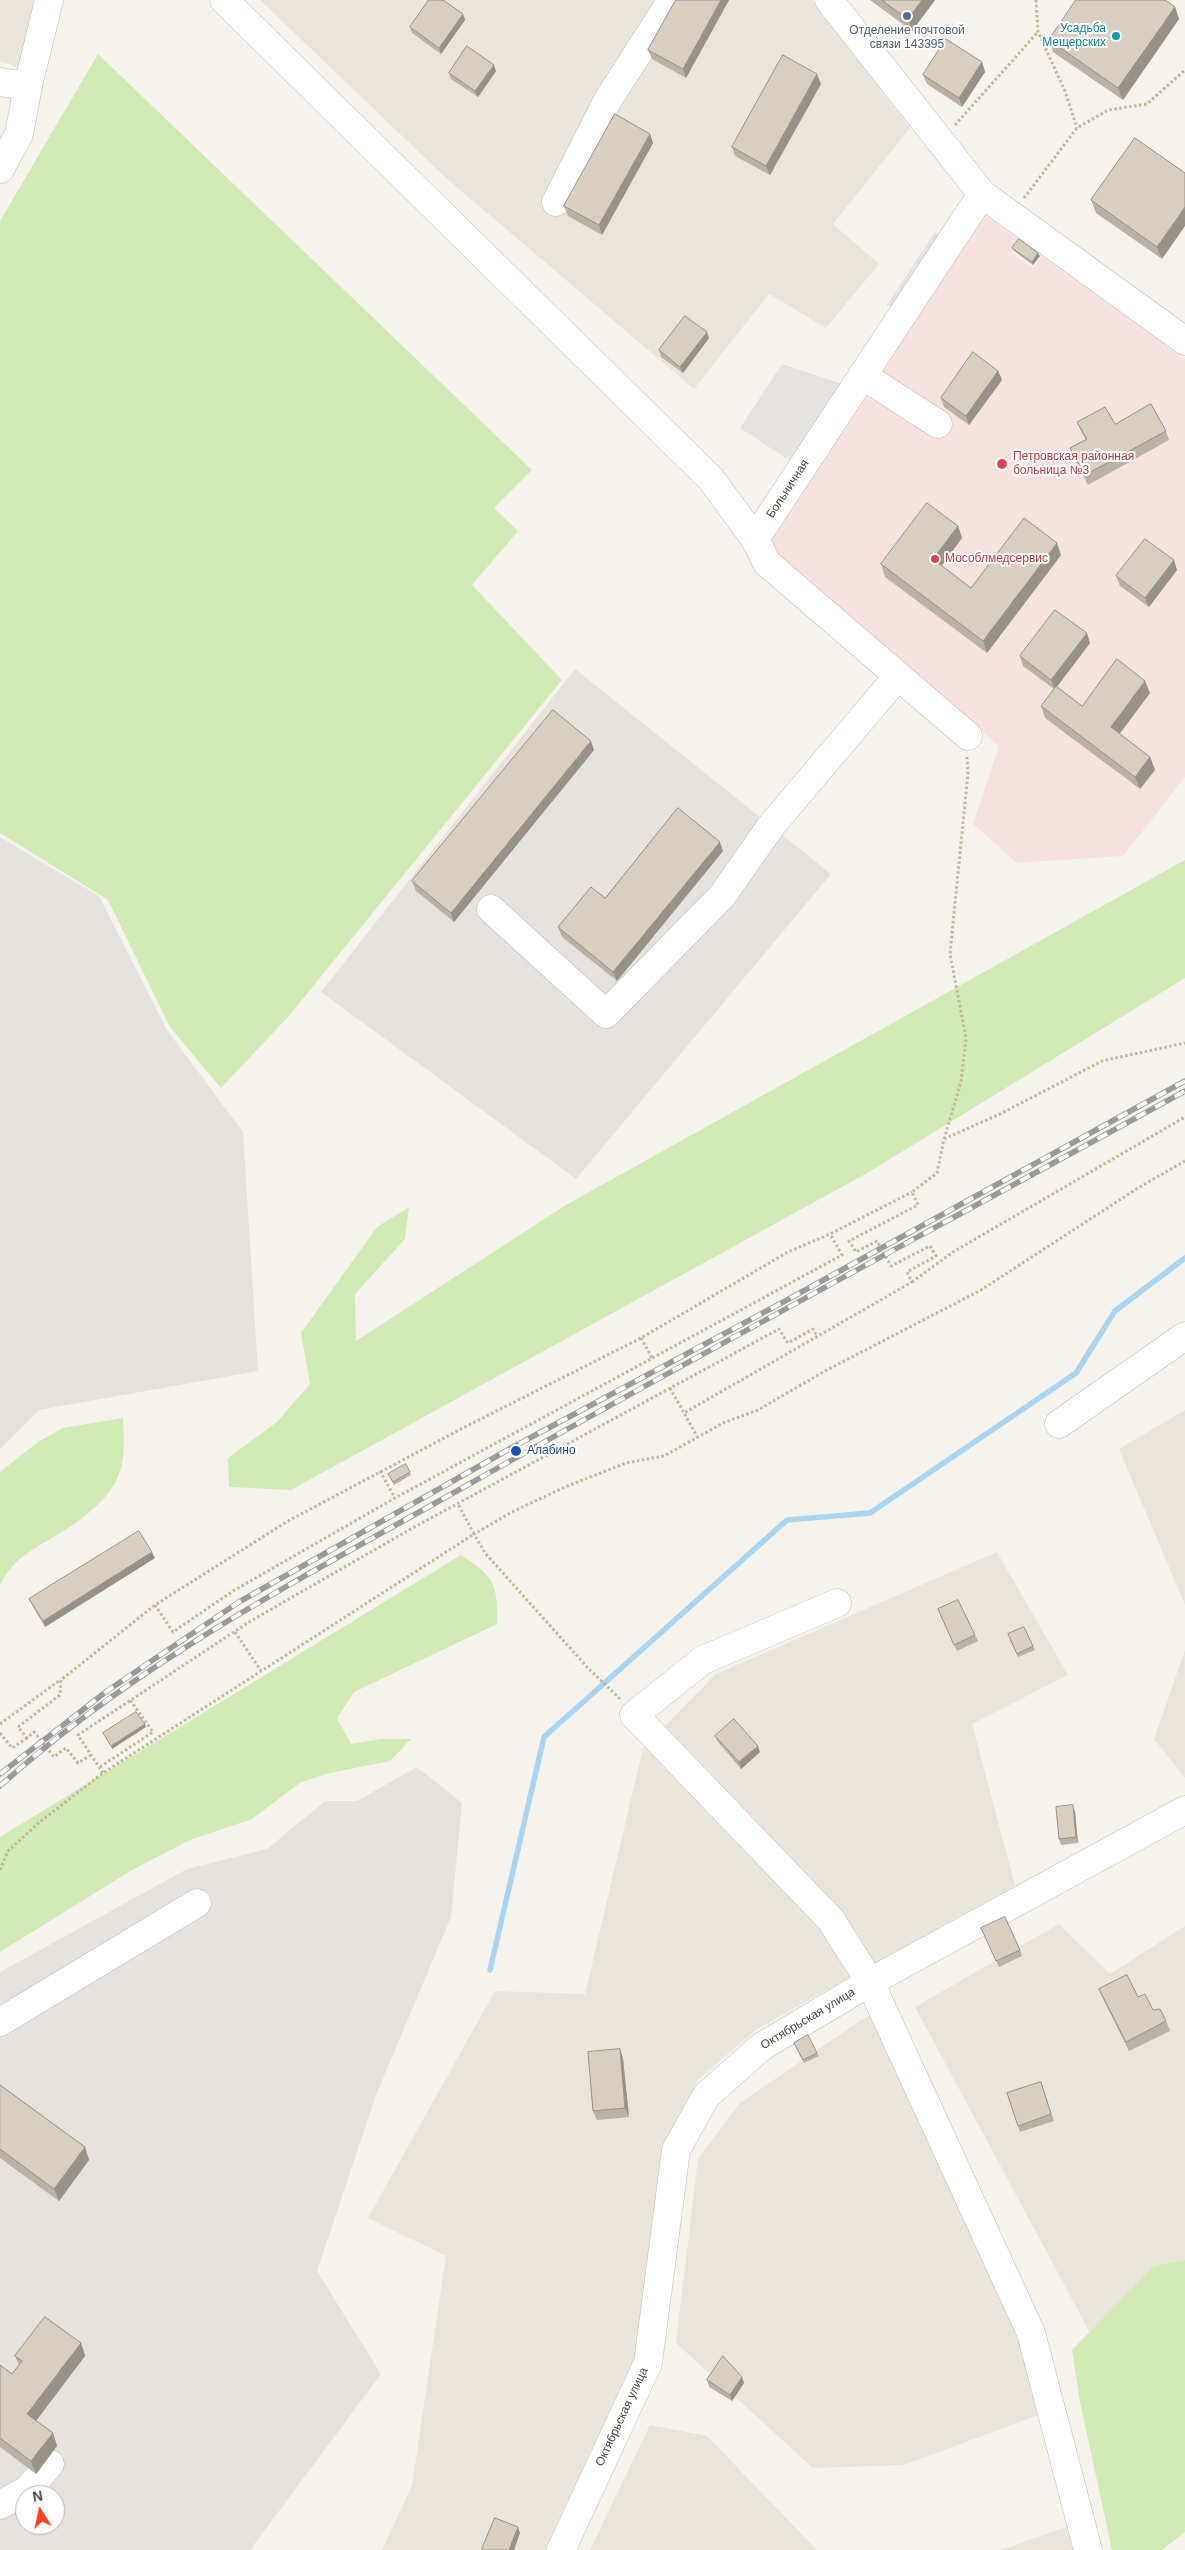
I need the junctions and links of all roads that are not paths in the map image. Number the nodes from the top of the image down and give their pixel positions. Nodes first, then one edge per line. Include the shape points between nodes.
1 (49, 0) edge
2 (224, 0) edge
3 (672, 0) edge
4 (829, 0) edge
5 (0, 82) edge
6 (28, 86) junction
7 (0, 169) edge
8 (982, 194) junction
9 (556, 202) dead end
10 (1185, 341) edge
11 (862, 375) junction
12 (938, 424) dead end
13 (754, 539) junction
14 (898, 676) junction
15 (968, 736) road end
16 (491, 909) dead end
17 (1185, 1336) edge
18 (1059, 1424) dead end
19 (837, 1603) dead end
20 (1185, 1810) edge
21 (197, 1903) dead end
22 (870, 1982) junction
23 (0, 2022) edge
24 (50, 2464) dead end
25 (0, 2506) edge
26 (561, 2550) edge
27 (1088, 2550) edge

1 - 6 street
2 - 13 street via 711,479
3 - 9 street via 608,98
4 - 8 street
5 - 6 street
6 - 7 street via 19,134
8 - 10 street
8 - 11 street, Больничная
11 - 12 street
11 - 13 street, Больничная
13 - 14 street via 767,563
14 - 15 street
14 - 16 street via 771,826 722,896 606,1014
17 - 18 street
19 - 22 street via 703,1660 634,1715 831,1920
20 - 22 street, Октябрьская улица
21 - 23 street
22 - 26 street, Октябрьская улица via 761,2047 706,2096 676,2150 648,2363
22 - 27 street via 1031,2333
24 - 25 street via 27,2490

